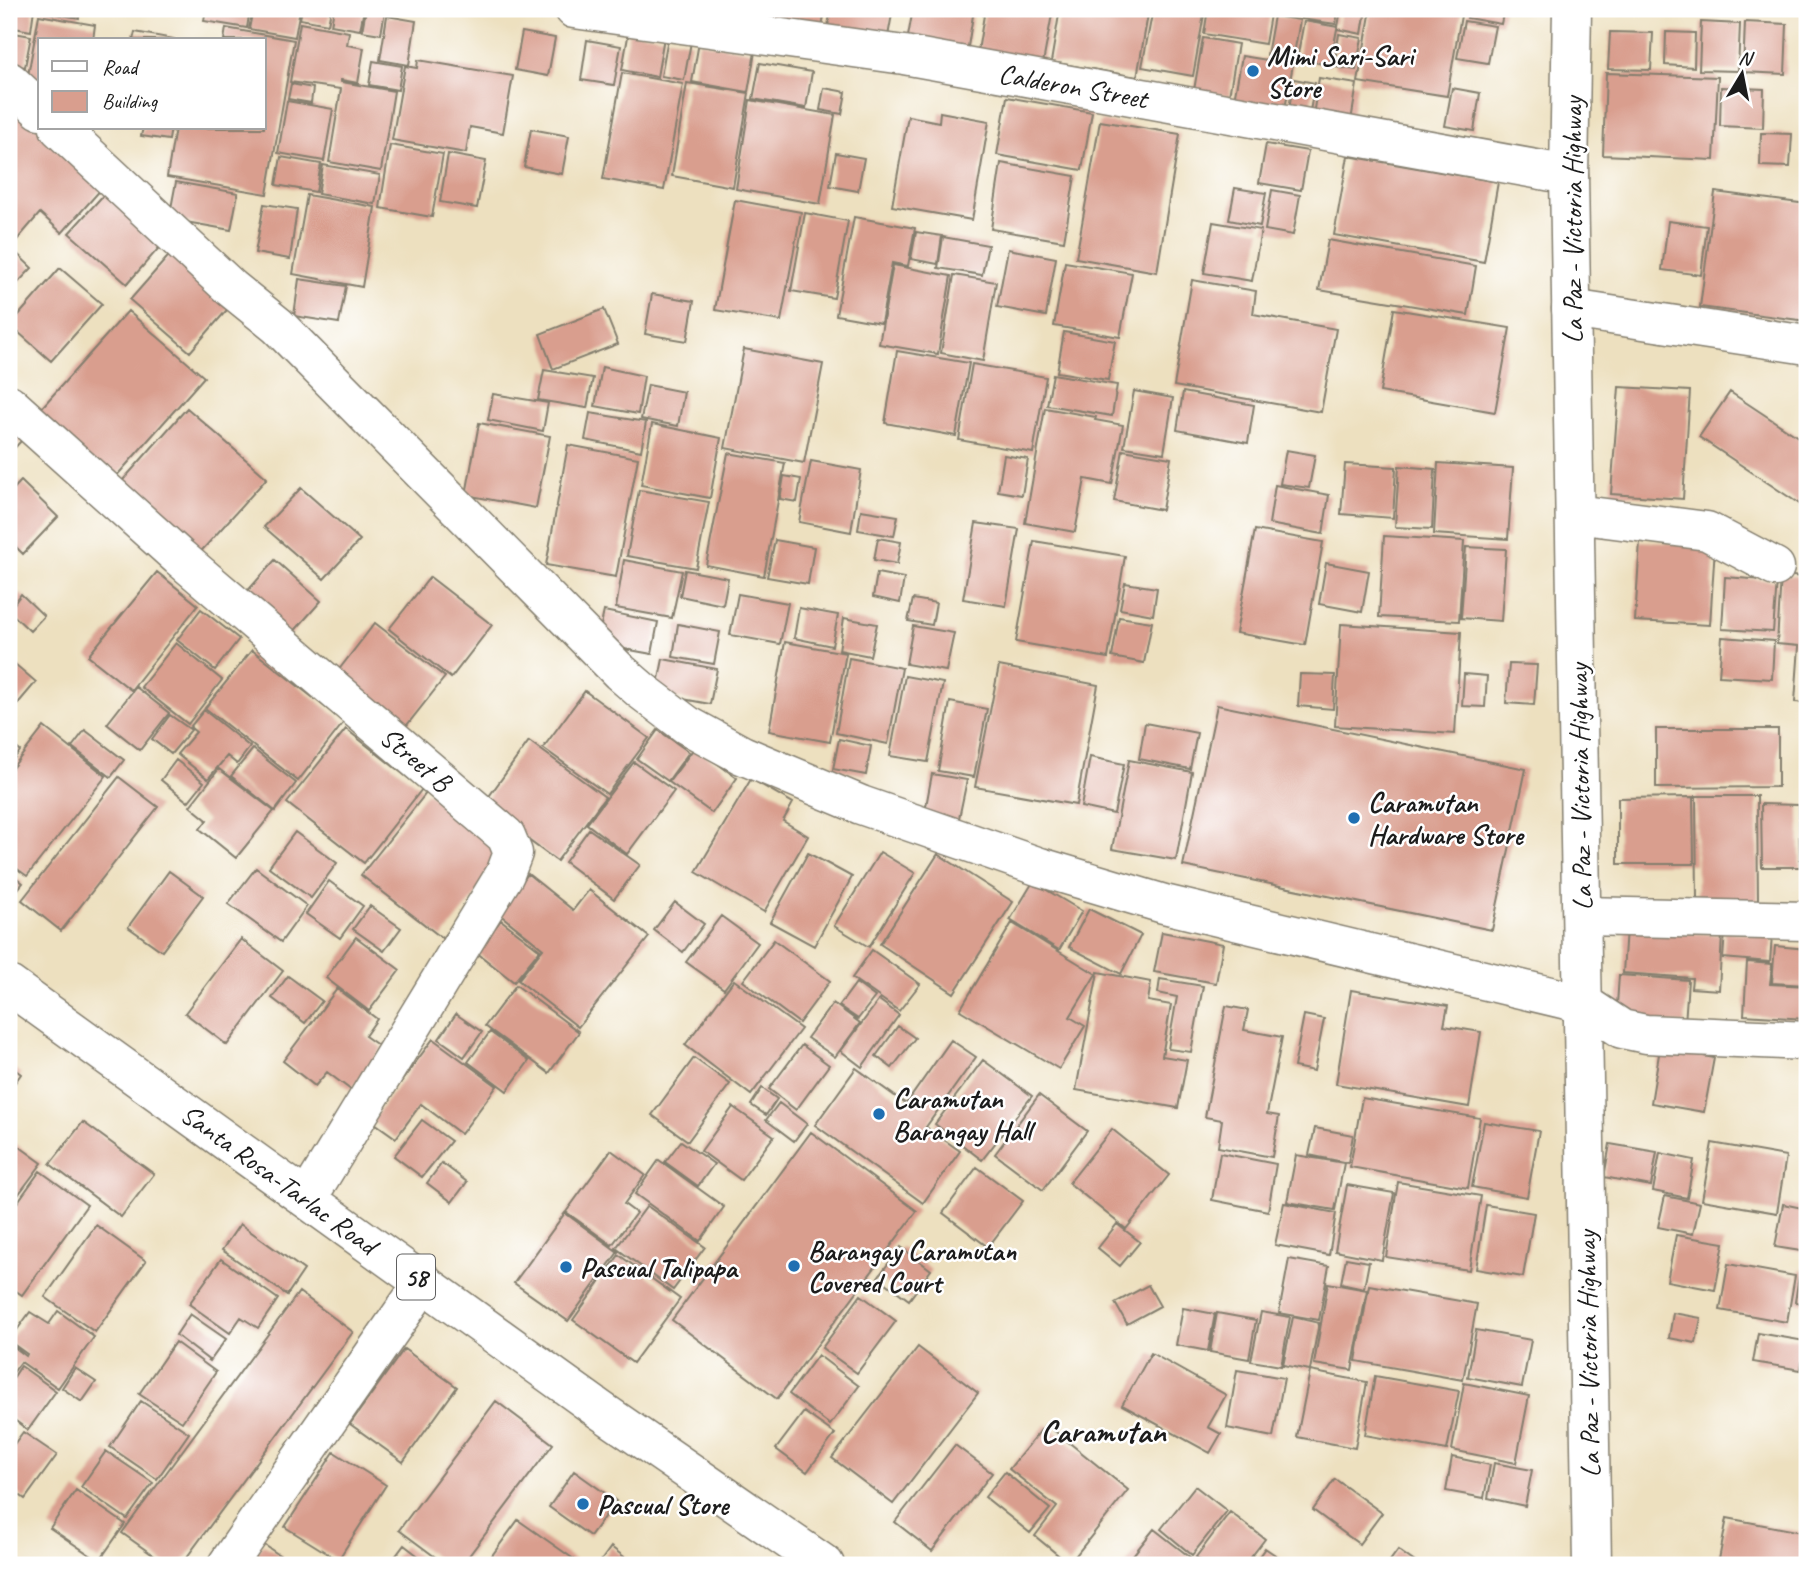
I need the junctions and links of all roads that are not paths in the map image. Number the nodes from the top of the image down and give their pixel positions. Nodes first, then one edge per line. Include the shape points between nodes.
1 (574, 9) edge
2 (1572, 9) edge
3 (9, 81) edge
4 (38, 108) edge
5 (61, 130) edge
6 (1569, 175) junction
7 (1572, 309) junction
8 (1807, 345) edge
9 (9, 404) edge
10 (1575, 514) junction
11 (1775, 567) dead end
12 (1582, 916) junction
13 (1807, 921) edge
14 (9, 985) edge
15 (1584, 1004) junction
16 (1807, 1041) edge
17 (307, 1199) junction
18 (424, 1282) junction
19 (227, 1565) edge
20 (825, 1565) edge
21 (1591, 1565) edge

1 - 6 main road, Calderon Street via 904,55
2 - 6 main road, La Paz - Victoria Highway
3 - 4 main road
5 - 15 main road via 278,326 621,672 687,724 742,755 861,805 1040,867 1164,904
6 - 7 main road, La Paz - Victoria Highway
7 - 8 main road
7 - 10 main road, La Paz - Victoria Highway
9 - 17 main road, Street B via 178,557 506,836 513,853 505,874
10 - 11 main road via 1707,531
10 - 12 main road, La Paz - Victoria Highway
12 - 13 main road
12 - 15 main road, La Paz - Victoria Highway
14 - 17 main road, Santa Rosa-Tarlac Road / 58
15 - 16 main road via 1622,1029 1646,1034
15 - 21 main road, La Paz - Victoria Highway
17 - 18 main road, Santa Rosa-Tarlac Road / 58
18 - 19 main road
18 - 20 main road, Santa Rosa-Tarlac Road / 58

